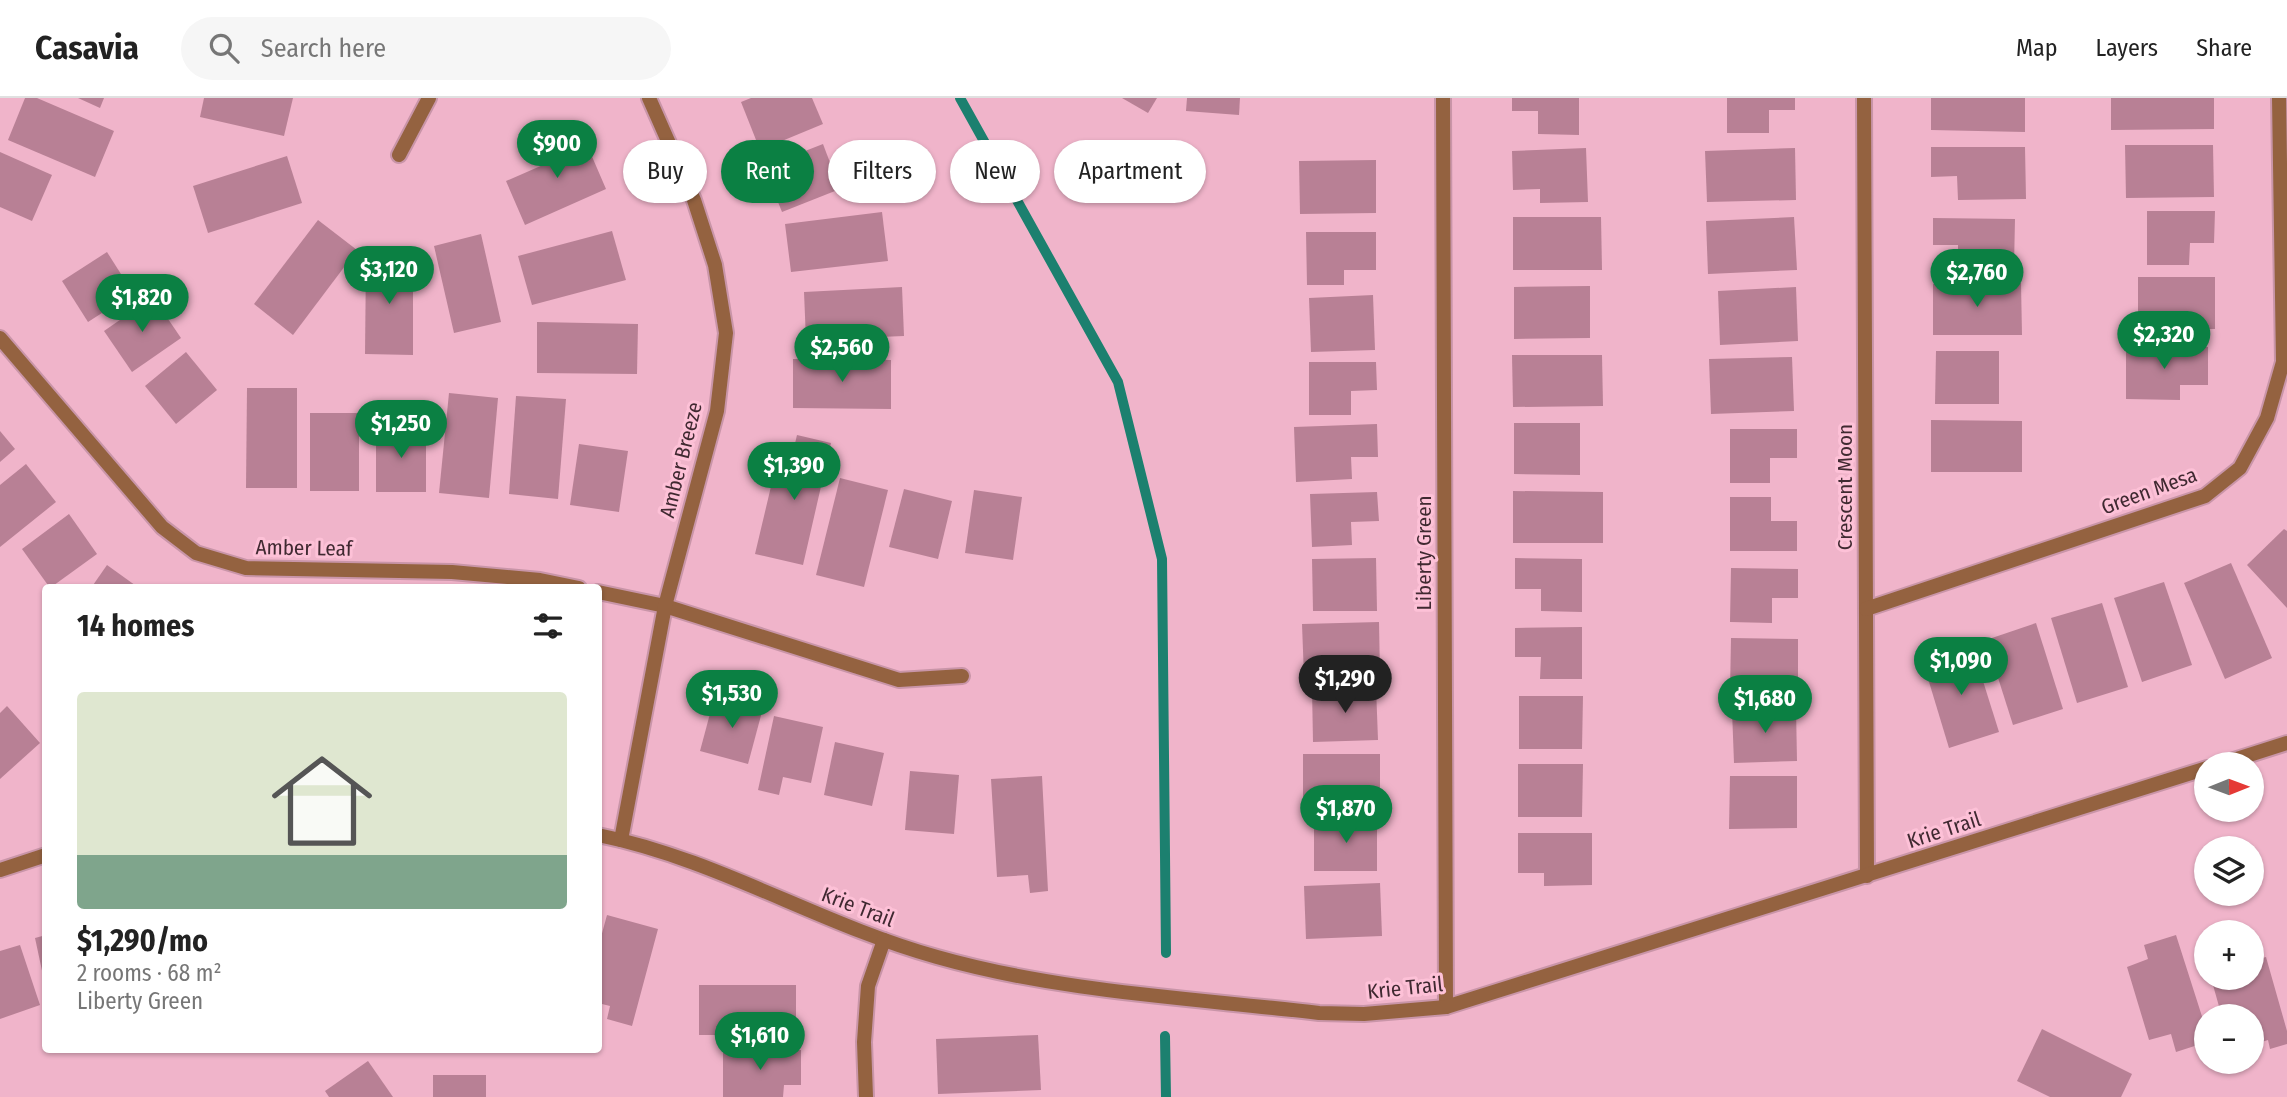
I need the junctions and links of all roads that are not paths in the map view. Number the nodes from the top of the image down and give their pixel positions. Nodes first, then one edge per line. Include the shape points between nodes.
1 (429, 98) edge
2 (649, 98) edge
3 (1443, 98) edge
4 (1864, 98) edge
5 (2279, 98) edge
6 (399, 155) dead end
7 (0, 338) edge
8 (560, 584) edge
9 (602, 593) edge
10 (665, 606) junction
11 (1866, 609) junction
12 (962, 676) dead end
13 (2287, 743) edge
14 (2259, 752) edge
15 (2194, 772) edge
16 (602, 836) edge
17 (621, 840) junction
18 (42, 856) edge
19 (0, 870) edge
20 (1867, 876) junction
21 (884, 940) junction
22 (1446, 1007) junction
23 (866, 1097) edge

1 - 6 street
2 - 10 street, Amber Breeze via 694,200 715,265 726,333 716,411
3 - 22 street, Liberty Green
4 - 11 street, Crescent Moon
5 - 11 street, Green Mesa via 2283,362 2267,418 2240,468 2205,496
7 - 8 street, Amber Leaf via 162,527 196,553 246,568 452,572
9 - 10 street
10 - 12 street via 899,680
10 - 17 street, Amber Breeze
11 - 20 street, Crescent Moon
13 - 14 street
15 - 20 street, Krie Trail
16 - 17 street, Krie Trail
17 - 21 street, Krie Trail via 696,863
18 - 19 street
20 - 22 street, Krie Trail
21 - 22 street, Krie Trail via 1020,978 1319,1013
21 - 23 street via 868,986

